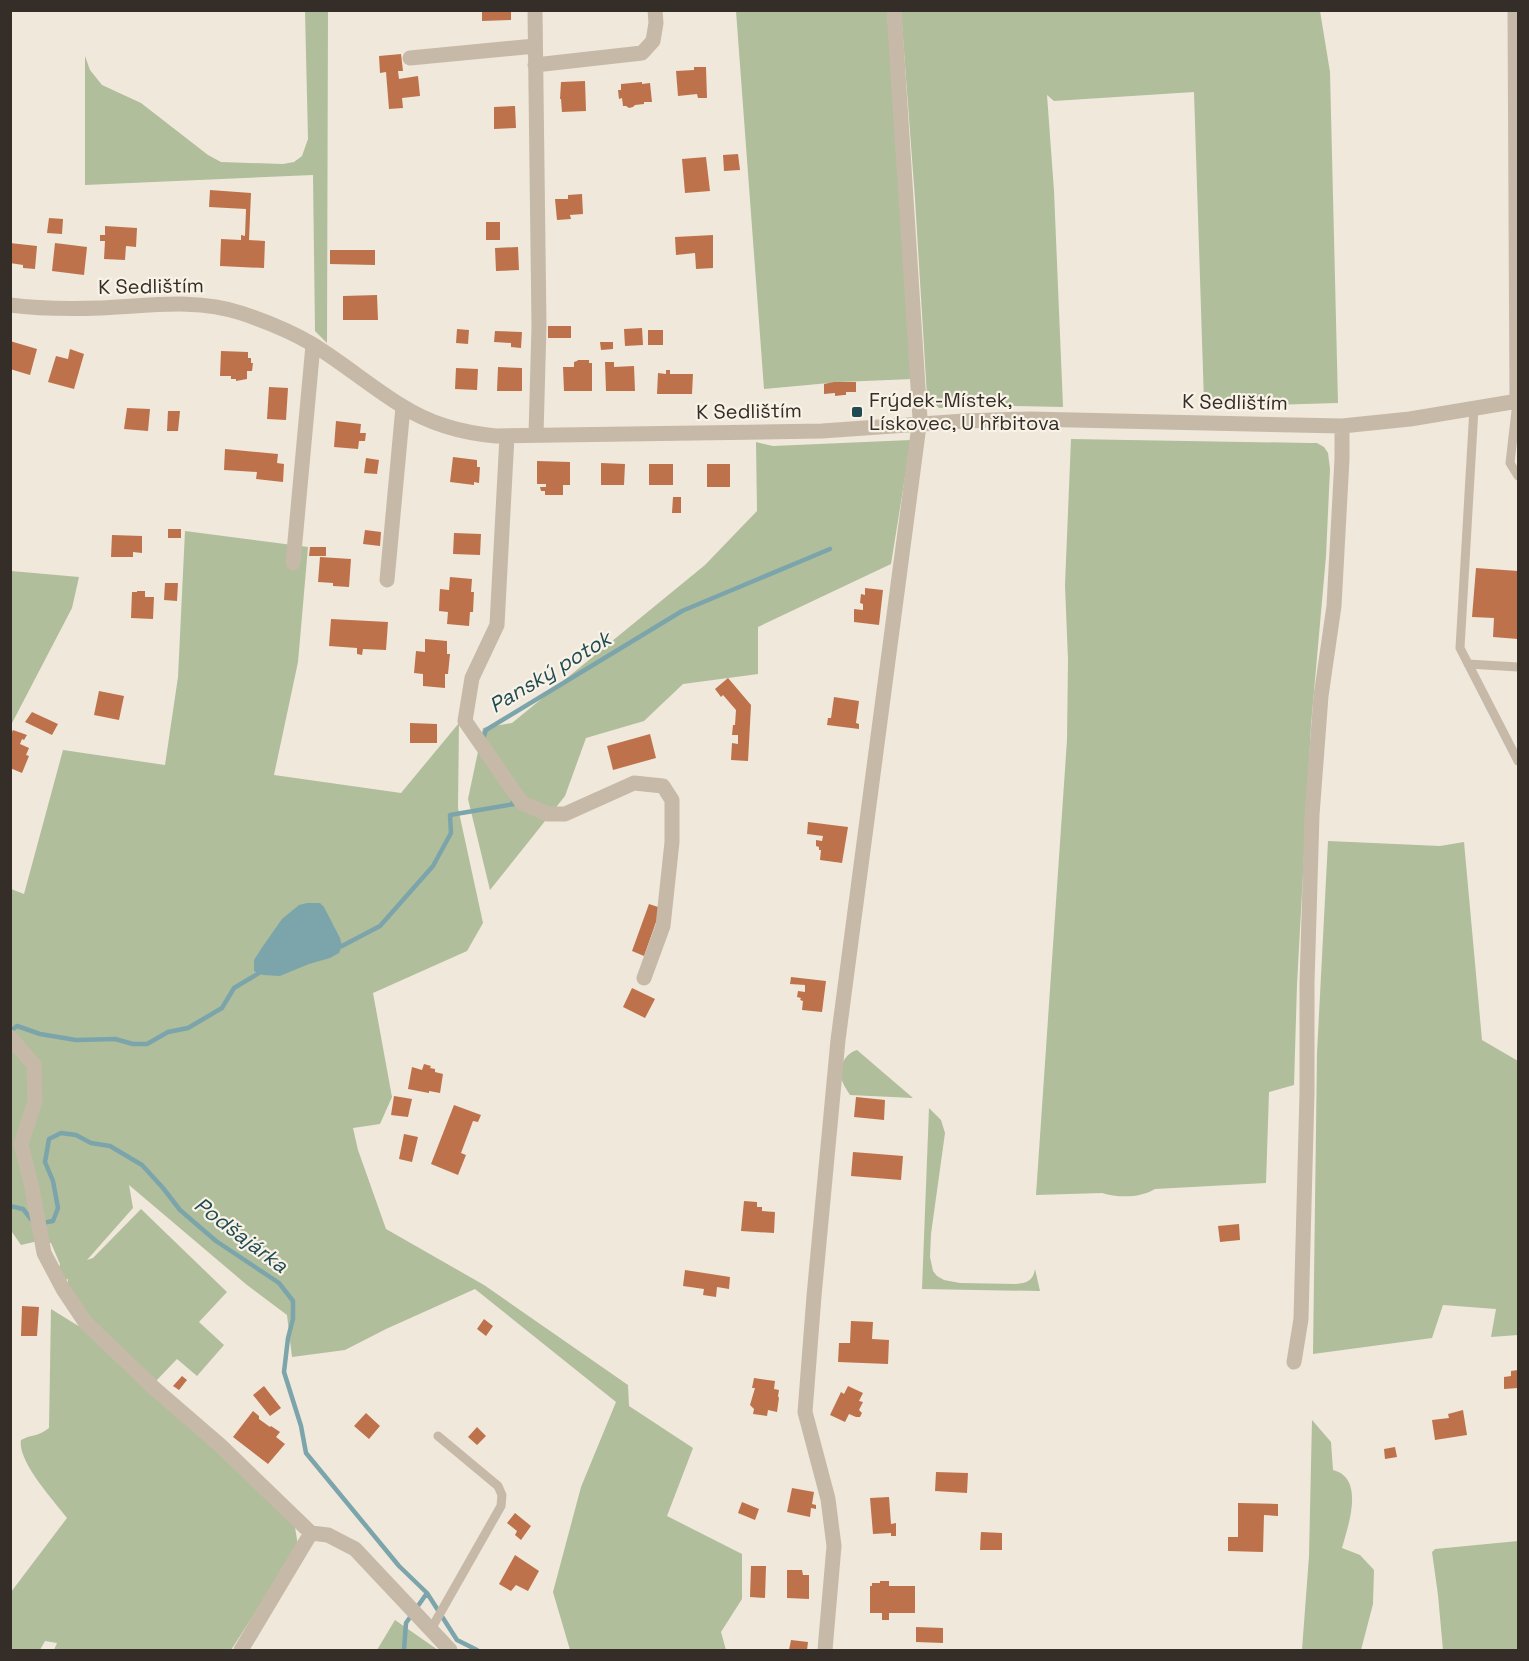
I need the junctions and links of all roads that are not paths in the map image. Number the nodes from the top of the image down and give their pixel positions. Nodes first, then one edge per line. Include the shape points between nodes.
1 (535, 10) edge
2 (655, 10) edge
3 (894, 10) edge
4 (1515, 10) edge
5 (534, 46) junction
6 (410, 58) dead end
7 (535, 65) junction
8 (10, 305) edge
9 (313, 345) junction
10 (1517, 401) edge
11 (403, 407) junction
12 (1473, 408) junction
13 (920, 423) junction
14 (1342, 426) junction
15 (536, 435) junction
16 (507, 436) junction
17 (1518, 476) edge
18 (293, 563) dead end
19 (387, 580) dead end
20 (1468, 664) junction
21 (1518, 667) edge
22 (1518, 761) edge
23 (644, 978) dead end
24 (10, 1037) edge
25 (1294, 1362) dead end
26 (438, 1436) dead end
27 (311, 1533) junction
28 (430, 1631) junction
29 (242, 1650) edge
30 (450, 1650) edge
31 (825, 1650) edge

1 - 5 street
2 - 7 street via 653,41 642,53
3 - 13 street
4 - 10 street
5 - 6 street
5 - 7 street
7 - 15 street
8 - 9 street, K Sedlištím via 65,309 200,304 246,314
9 - 11 street, K Sedlištím
9 - 18 street
10 - 12 street, K Sedlištím
10 - 17 lane via 1510,463
11 - 16 street, K Sedlištím via 457,430
11 - 19 street
12 - 14 street, K Sedlištím
12 - 20 lane via 1460,648
13 - 14 street, K Sedlištím via 1039,419
13 - 15 street, K Sedlištím via 822,431
13 - 31 street via 837,1040 805,1412 828,1499 834,1546
14 - 25 street via 1334,606 1321,696 1312,815 1301,1307
15 - 16 street, K Sedlištím
16 - 23 street via 497,625 472,678 465,721 522,803 548,813 565,813 634,783 663,786 672,800 672,842 663,926
20 - 21 lane
20 - 22 lane
24 - 27 street via 34,1065 35,1101 21,1144 44,1253 54,1274 85,1322
26 - 28 lane via 498,1486 502,1495 501,1506
27 - 28 street via 327,1534 355,1549
27 - 29 street
28 - 30 street

